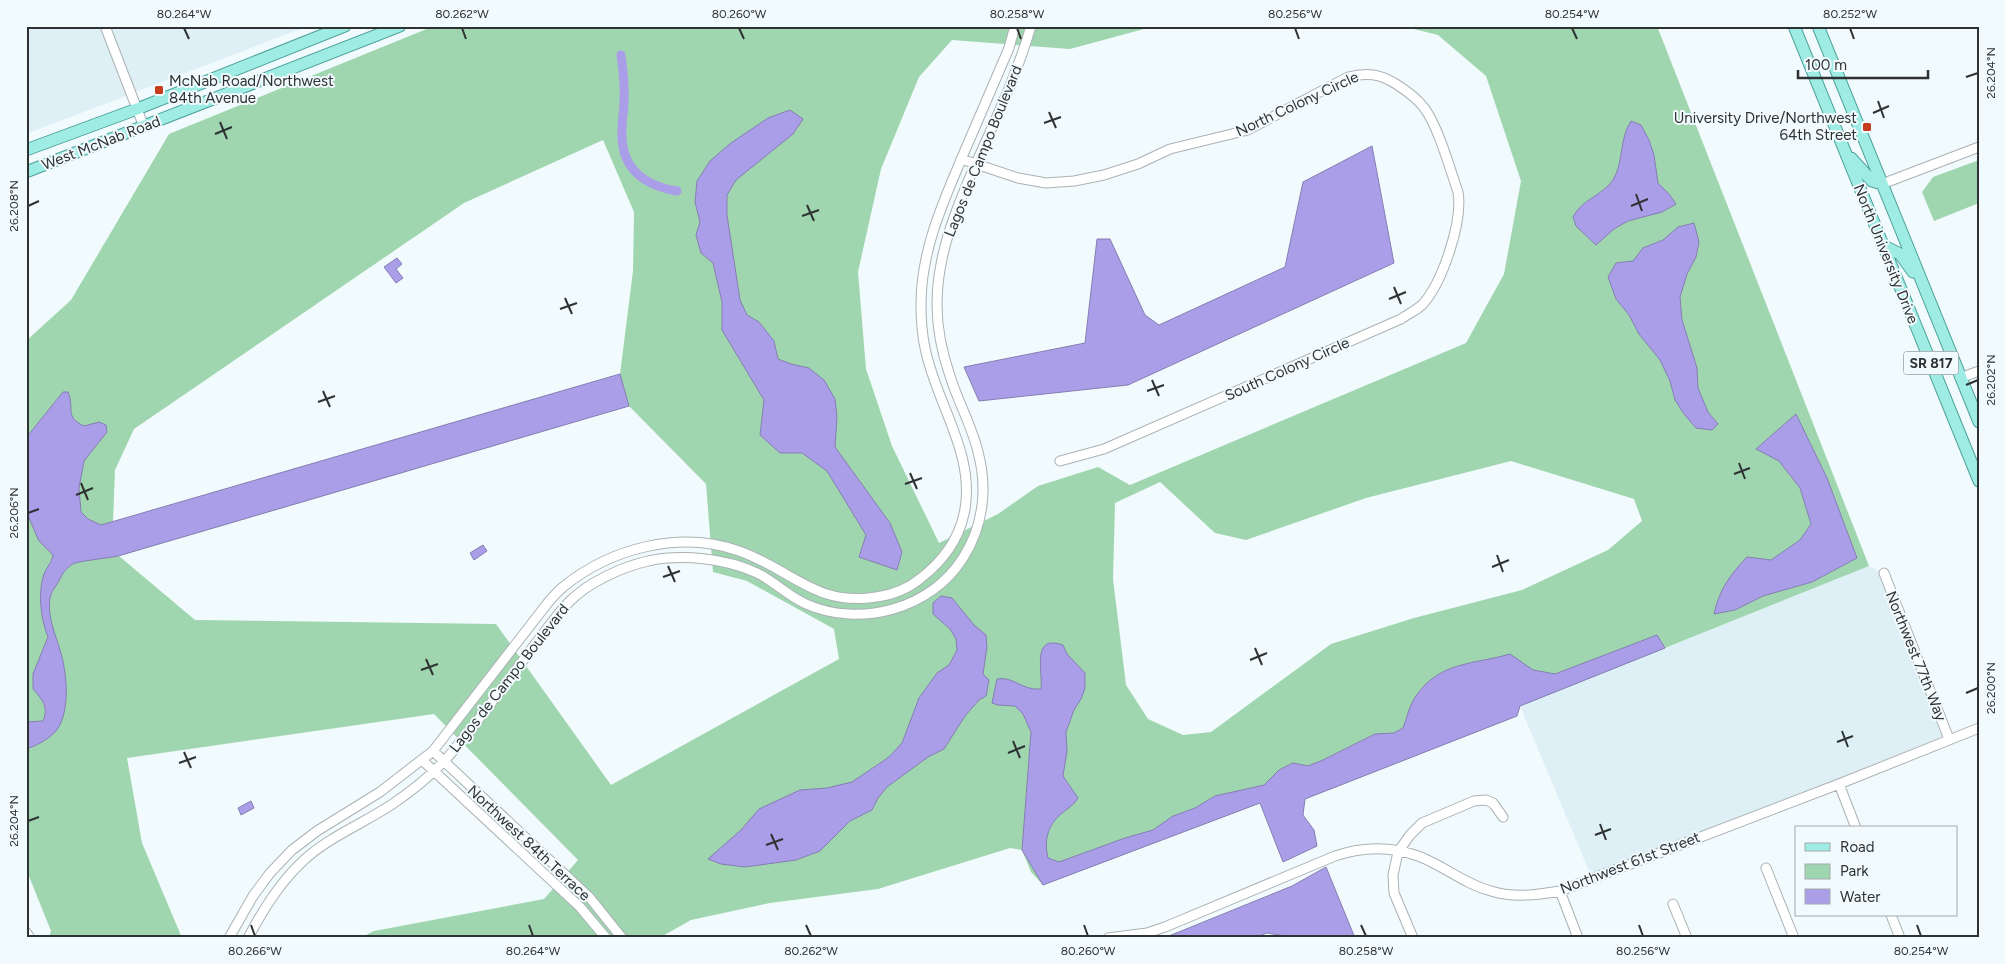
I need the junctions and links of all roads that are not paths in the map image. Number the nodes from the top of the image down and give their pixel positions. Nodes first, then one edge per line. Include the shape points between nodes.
1 (105, 26) edge
2 (345, 26) edge
3 (400, 26) edge
4 (1015, 26) edge
5 (1031, 26) edge
6 (1794, 26) edge
7 (1818, 26) edge
8 (989, 95) junction
9 (1004, 100) junction
10 (137, 109) junction
11 (144, 127) junction
12 (1843, 147) junction
13 (1979, 147) edge
14 (26, 150) edge
15 (961, 159) junction
16 (976, 164) junction
17 (26, 172) edge
18 (1882, 184) junction
19 (1458, 218) joint
20 (1882, 245) junction
21 (1924, 287) junction
22 (1979, 371) edge
23 (1960, 378) junction
24 (1979, 422) edge
25 (1060, 461) dead end
26 (982, 469) junction
27 (1979, 481) edge
28 (967, 486) junction
29 (1884, 573) dead end
30 (1979, 728) edge
31 (1949, 739) junction
32 (433, 751) junction
33 (422, 760) junction
34 (444, 762) junction
35 (434, 771) junction
36 (1839, 784) junction
37 (1504, 817) dead end
38 (1855, 826) edge
39 (1398, 852) junction
40 (1766, 868) dead end
41 (1560, 891) junction
42 (1673, 904) dead end
43 (1891, 916) edge
44 (26, 932) edge
45 (30, 938) edge
46 (229, 938) edge
47 (248, 938) edge
48 (606, 938) edge
49 (622, 938) edge
50 (1108, 938) edge
51 (1412, 938) edge
52 (1578, 938) edge
53 (1687, 938) edge
54 (1794, 938) edge
55 (1900, 938) edge

1 - 10 street
2 - 10 main road, West McNab Road
3 - 11 main road, West McNab Road
4 - 8 street, Lagos de Campo Boulevard
5 - 9 street, Lagos de Campo Boulevard
6 - 12 main road, North University Drive / SR 817
7 - 18 main road, North University Drive / SR 817
8 - 9 street
8 - 15 street, Lagos de Campo Boulevard
9 - 16 street, Lagos de Campo Boulevard
10 - 11 street
10 - 14 main road, West McNab Road
11 - 17 main road, West McNab Road
12 - 18 main road via 1864,174
12 - 20 main road, North University Drive / SR 817
13 - 18 street
15 - 16 street, North Colony Circle
15 - 28 street, Lagos de Campo Boulevard via 931,234 921,303 925,348 961,454
16 - 19 street, North Colony Circle via 1018,178 1074,182 1138,164 1170,149 1248,130 1348,77 1374,74 1409,92 1426,110 1458,192
16 - 26 street, Lagos de Campo Boulevard via 946,240 937,303 940,342 950,379 978,450
18 - 21 main road, North University Drive / SR 817
19 - 25 street, South Colony Circle via 1432,292 1422,305 1401,319 1104,449
20 - 21 main road via 1900,254
20 - 27 main road, North University Drive / SR 817
21 - 23 main road, North University Drive / SR 817
22 - 23 street
23 - 24 main road, North University Drive / SR 817
26 - 28 street
26 - 34 street, Lagos de Campo Boulevard via 983,508 976,534 962,561 921,598 893,610 862,615 832,612 800,601 758,573 706,560 677,558 646,562 593,584 572,599 556,617
28 - 32 street, Lagos de Campo Boulevard via 961,528 951,548 914,584 888,595 861,600 834,597 815,591 738,550 706,544 676,542 640,547 613,556 561,588
29 - 31 street, Northwest 77th Way
30 - 31 street, Northwest 61st Street
31 - 36 street, Northwest 61st Street
32 - 33 street, Lagos de Campo Boulevard
32 - 34 street, Northwest 84th Terrace
33 - 35 street, Northwest 84th Terrace
33 - 46 street, Lagos de Campo Boulevard via 292,850 253,896
34 - 35 street, Lagos de Campo Boulevard
34 - 49 street, Northwest 84th Terrace via 590,898
35 - 47 street, Lagos de Campo Boulevard via 389,806 326,843 304,860 267,903
35 - 48 street, Northwest 84th Terrace via 580,907
36 - 38 street
36 - 41 street, Northwest 61st Street
37 - 39 street via 1493,803 1474,801 1422,823
39 - 41 street, Northwest 61st Street via 1418,856 1491,892 1537,895
39 - 50 street, Northwest 61st Street via 1372,848 1352,850 1165,927
39 - 51 street via 1393,874 1394,893
40 - 54 street
41 - 52 street
42 - 53 street
43 - 55 street
44 - 45 street

